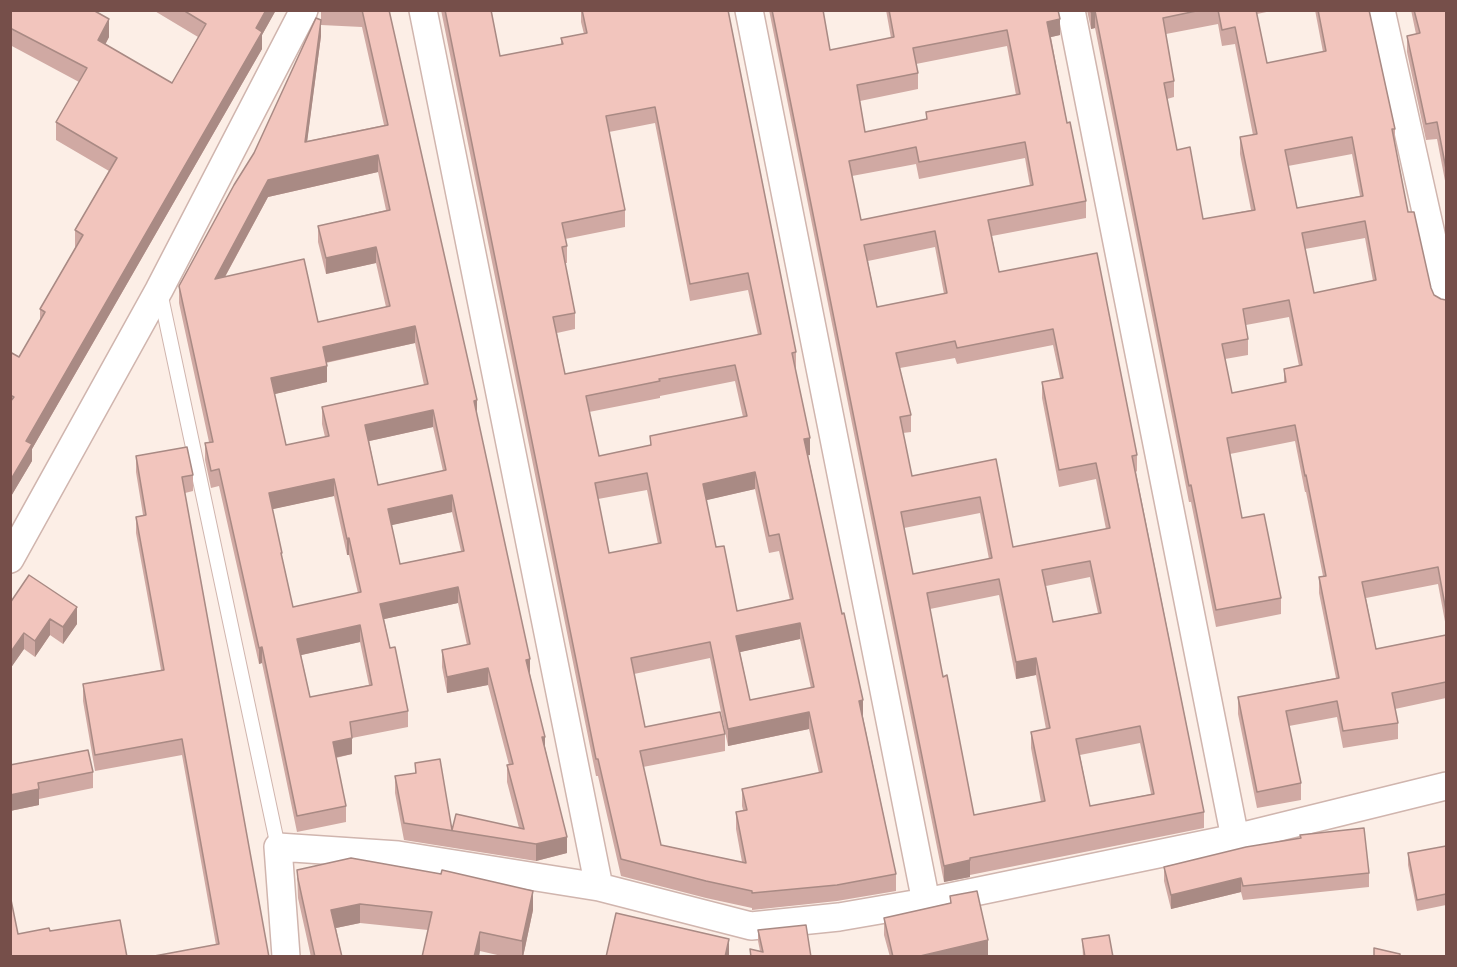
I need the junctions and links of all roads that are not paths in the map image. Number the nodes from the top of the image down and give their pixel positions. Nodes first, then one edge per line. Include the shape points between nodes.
1 (304, 10) edge
2 (423, 10) edge
3 (749, 10) edge
4 (1071, 10) edge
5 (1381, 10) edge
6 (159, 290) junction
7 (1446, 301) edge
8 (10, 559) edge
9 (1446, 786) edge
10 (1235, 838) junction
11 (278, 847) junction
12 (599, 887) junction
13 (926, 902) junction
14 (286, 957) edge

1 - 6 street
2 - 12 street
3 - 13 street
4 - 10 street
5 - 7 street
6 - 8 street
6 - 11 lane
9 - 10 street
10 - 13 street
11 - 12 street via 398,855
11 - 14 street
12 - 13 street via 751,926 839,917

